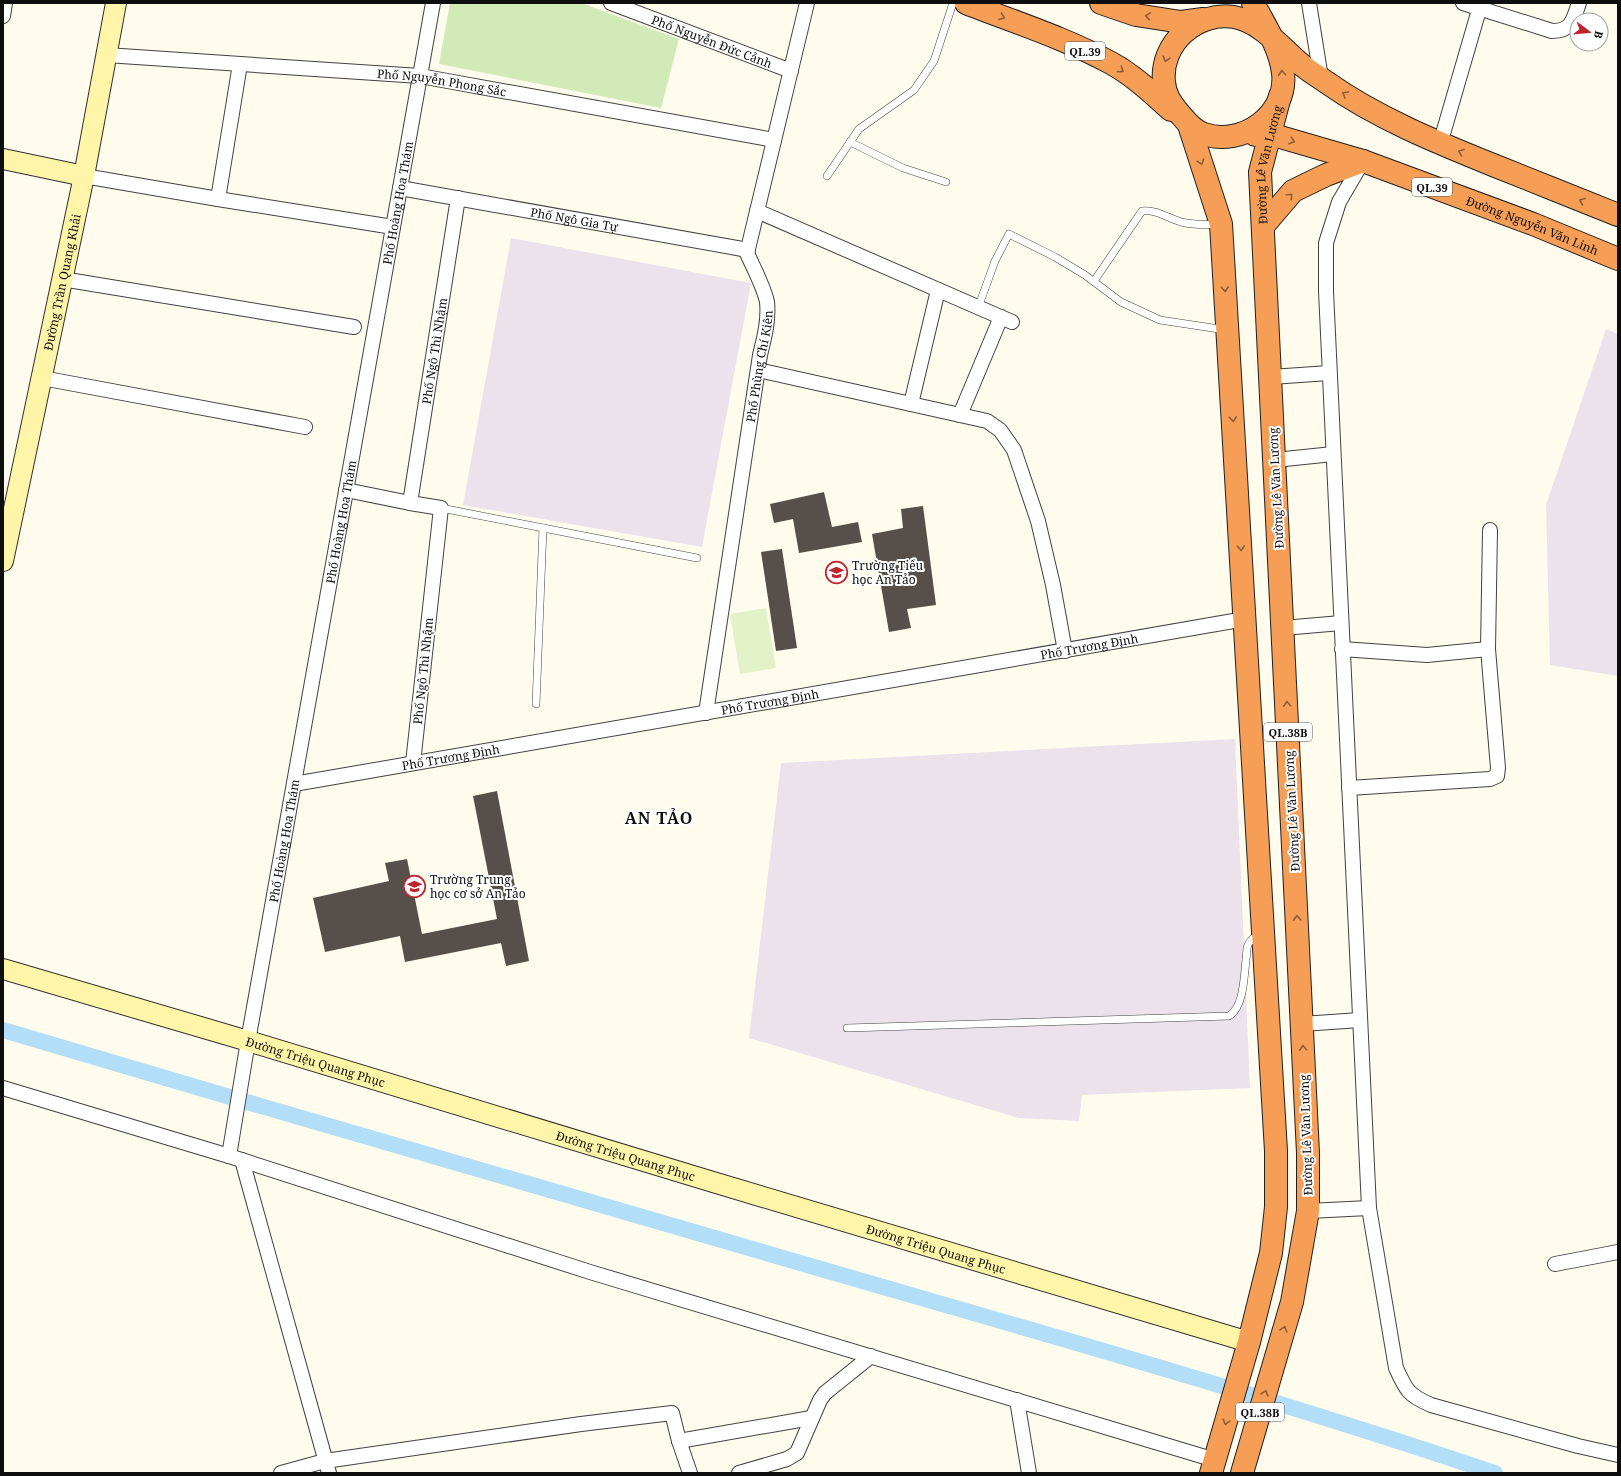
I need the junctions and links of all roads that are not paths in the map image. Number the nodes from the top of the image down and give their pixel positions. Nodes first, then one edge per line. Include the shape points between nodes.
1 (5, 3) edge
2 (116, 3) edge
3 (433, 3) edge
4 (611, 3) edge
5 (807, 3) edge
6 (953, 3) edge
7 (966, 3) edge
8 (1101, 3) edge
9 (1253, 3) edge
10 (1309, 3) edge
11 (1463, 3) edge
12 (1579, 3) edge
13 (1480, 6) edge
14 (3, 16) edge
15 (1182, 20) edge
16 (1270, 36) junction
17 (106, 55) junction
18 (240, 64) junction
19 (791, 71) junction
20 (420, 76) junction
21 (1321, 78) junction
22 (1280, 96) junction
23 (1189, 125) junction
24 (1270, 134) junction
25 (1240, 135) junction
26 (774, 140) junction
27 (850, 142) junction
28 (1440, 144) junction
29 (3, 159) edge
30 (1362, 161) junction
31 (84, 176) junction
32 (827, 176) dead end
33 (946, 182) dead end
34 (400, 188) junction
35 (458, 198) junction
36 (218, 200) junction
37 (757, 211) junction
38 (1618, 215) edge
39 (1222, 224) junction
40 (1264, 225) junction
41 (393, 226) junction
42 (748, 250) junction
43 (1618, 260) edge
44 (62, 279) junction
45 (1094, 281) junction
46 (938, 290) junction
47 (978, 308) junction
48 (354, 327) dead end
49 (1228, 331) junction
50 (758, 370) junction
51 (1329, 373) junction
52 (1271, 377) junction
53 (42, 378) junction
54 (912, 404) junction
55 (960, 415) junction
56 (305, 427) dead end
57 (1333, 454) junction
58 (1275, 460) junction
59 (346, 490) junction
60 (410, 503) junction
61 (441, 508) junction
62 (543, 528) junction
63 (1490, 530) dead end
64 (697, 558) dead end
65 (3, 561) edge
66 (1245, 619) junction
67 (1341, 623) junction
68 (1283, 628) junction
69 (1342, 649) junction
70 (1488, 649) junction
71 (1065, 651) junction
72 (536, 704) dead end
73 (706, 713) junction
74 (413, 763) junction
75 (294, 784) junction
76 (1349, 788) junction
77 (1264, 933) junction
78 (3, 969) edge
79 (1360, 1020) junction
80 (1302, 1024) junction
81 (847, 1028) dead end
82 (248, 1041) junction
83 (3, 1088) edge
84 (236, 1158) junction
85 (1369, 1208) junction
86 (1308, 1211) junction
87 (1618, 1252) edge
88 (1555, 1264) dead end
89 (1247, 1350) junction
90 (871, 1356) junction
91 (1017, 1400) junction
92 (811, 1418) junction
93 (679, 1441) junction
94 (1618, 1456) edge
95 (1215, 1459) edge
96 (327, 1467) edge
97 (1247, 1468) edge
98 (282, 1473) edge
99 (690, 1473) edge
100 (739, 1473) edge
101 (1029, 1473) edge

1 - 14 street
2 - 17 street, Đường Trần Quang Khải
3 - 20 street, Phố Hoàng Hoa Thám
4 - 19 street, Phố Nguyễn Đức Cảnh
5 - 19 street
6 - 27 lane via 934,61 914,90 859,129
7 -> 23 highway, QL.39 via 1112,63 1142,84
15 -> 8 highway via 1136,15
9 - 16 highway
10 - 21 street
11 - 13 street
12 - 13 street via 1570,26 1562,31 1552,31
13 - 28 street
15 - 16 highway via 1234,17 1253,24
15 -> 23 highway via 1167,54 1163,73 1165,92
16 - 21 highway via 1303,66
22 -> 16 highway via 1284,76 1280,55
17 - 18 street, Phố Nguyễn Phong Sắc
17 - 31 street, Đường Trần Quang Khải
18 - 20 street, Phố Nguyễn Phong Sắc
18 - 36 street
19 - 26 street
20 - 26 street, Phố Nguyễn Phong Sắc
20 - 34 street, Phố Hoàng Hoa Thám
28 -> 21 highway via 1384,117
22 - 24 highway, Đường Lê Văn Lương / QL.38B
22 - 25 highway via 1271,113 1258,127
23 - 25 highway via 1202,134 1221,138
23 -> 39 highway, QL.38B
24 - 25 highway, Đường Nguyễn Văn Linh / QL.39
24 -> 30 highway, Đường Nguyễn Văn Linh / QL.39
24 - 40 highway, Đường Lê Văn Lương / QL.38B via 1260,172
26 - 37 street
27 - 32 lane
27 - 33 lane via 903,168
38 -> 28 highway
29 - 31 street
40 -> 30 highway via 1293,191
30 - 43 highway, Đường Nguyễn Văn Linh / QL.39 via 1533,224
30 - 51 street via 1339,202 1326,243
31 - 36 street
31 - 44 street, Đường Trần Quang Khải
34 - 35 street, Phố Ngô Gia Tự
34 - 41 street, Phố Hoàng Hoa Thám
35 - 42 street, Phố Ngô Gia Tự
35 - 60 street, Phố Ngô Thì Nhậm
36 - 41 street
37 - 42 street
37 - 46 street
39 - 45 lane via 1199,225 1148,210 1142,211
39 -> 49 highway, QL.38B
40 - 52 highway, Đường Lê Văn Lương / QL.38B
41 - 59 street, Phố Hoàng Hoa Thám
42 - 50 street, Phố Phùng Chí Kiên via 767,302 766,330
44 - 48 street
44 - 53 street, Đường Trần Quang Khải
45 - 47 lane via 1055,257 1009,234 995,261
45 - 49 lane via 1121,302 1160,320
46 - 47 street
46 - 54 street
47 - 55 street via 1006,320
49 -> 66 highway, QL.38B
50 - 54 street
50 - 73 street, Phố Phùng Chí Kiên
51 - 52 street
51 - 57 street
52 - 58 highway, Đường Lê Văn Lương / QL.38B
53 - 56 street
53 - 65 street, Đường Trần Quang Khải
54 - 55 street
55 - 71 street via 987,421 1000,430 1014,450 1038,521
57 - 58 street
57 - 67 street
58 - 68 highway, Đường Lê Văn Lương / QL.38B
59 - 60 street
59 - 75 street, Phố Hoàng Hoa Thám
60 - 61 street
61 - 62 lane
61 - 74 street, Phố Ngô Thì Nhậm
62 - 64 lane
62 - 72 lane
63 - 70 street
66 - 71 street, Phố Trương Định
66 - 77 highway, QL.38B
67 - 68 street
67 - 69 street
80 -> 68 highway, Đường Lê Văn Lương / QL.38B
69 - 70 street via 1427,655
69 - 76 street
70 - 76 street via 1497,776 1490,779
71 - 73 street, Phố Trương Định
73 - 74 street, Phố Trương Định
74 - 75 street, Phố Trương Định
75 - 82 street, Phố Hoàng Hoa Thám
76 - 79 street
77 - 81 lane via 1254,937 1247,945 1242,992 1234,1013 1229,1016
77 - 89 highway, QL.38B via 1276,1151 1276,1207 1271,1253
78 - 82 street, Đường Triệu Quang Phục
79 - 80 street
79 - 85 street
86 -> 80 highway, Đường Lê Văn Lương / QL.38B
82 - 84 street, Phố Hoàng Hoa Thám via 234,1128
82 - 89 street, Đường Triệu Quang Phục via 713,1182
83 - 84 street
84 - 90 street via 590,1272
84 - 96 street
85 - 86 street
85 - 94 street via 1396,1368 1404,1386 1415,1398 1431,1405
97 -> 86 highway, Đường Lê Văn Lương / QL.38B via 1292,1302
87 - 88 street
89 -> 95 highway, QL.38B
90 - 91 street
90 - 92 street via 825,1393
91 - 95 street
91 - 101 street
92 - 93 street
92 - 100 street via 800,1448 792,1456
93 - 96 street via 672,1413 581,1424
93 - 99 street
96 - 98 street

